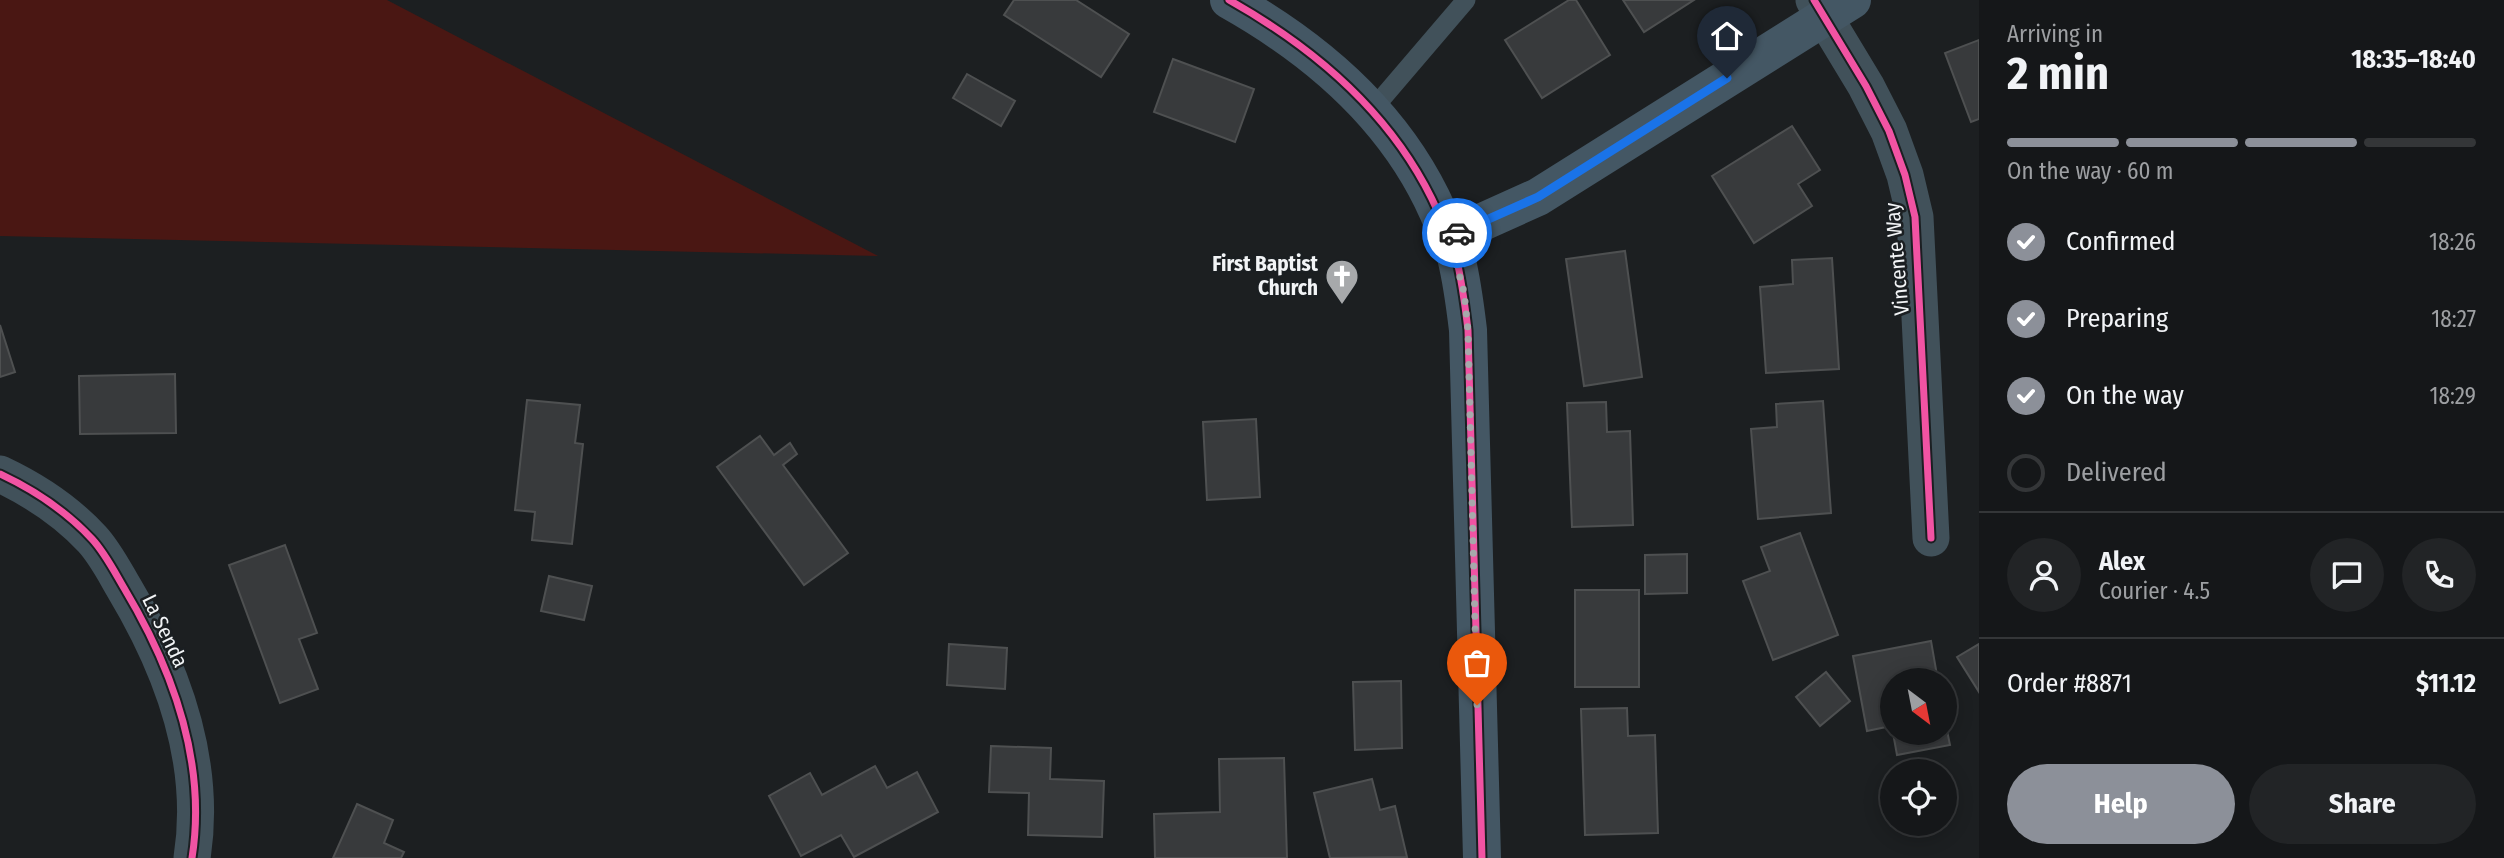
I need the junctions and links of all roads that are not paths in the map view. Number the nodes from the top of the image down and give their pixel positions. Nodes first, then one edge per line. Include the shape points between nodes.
1 (1229, 0) edge
2 (1466, 0) edge
3 (1831, 6) edge
4 (1372, 110) junction
5 (1449, 237) junction
6 (0, 474) edge
7 (1931, 538) dead end
8 (192, 858) edge
9 (1482, 858) edge

1 - 4 street via 1270,23 1324,64
2 - 4 lane
3 - 5 street via 1538,197
3 - 7 street, Vincente Way via 1889,131 1915,217
4 - 5 street via 1425,182
5 - 9 street via 1464,292 1468,330
6 - 8 street, La Senda via 57,507 91,538 142,618 173,688 189,744 195,784

